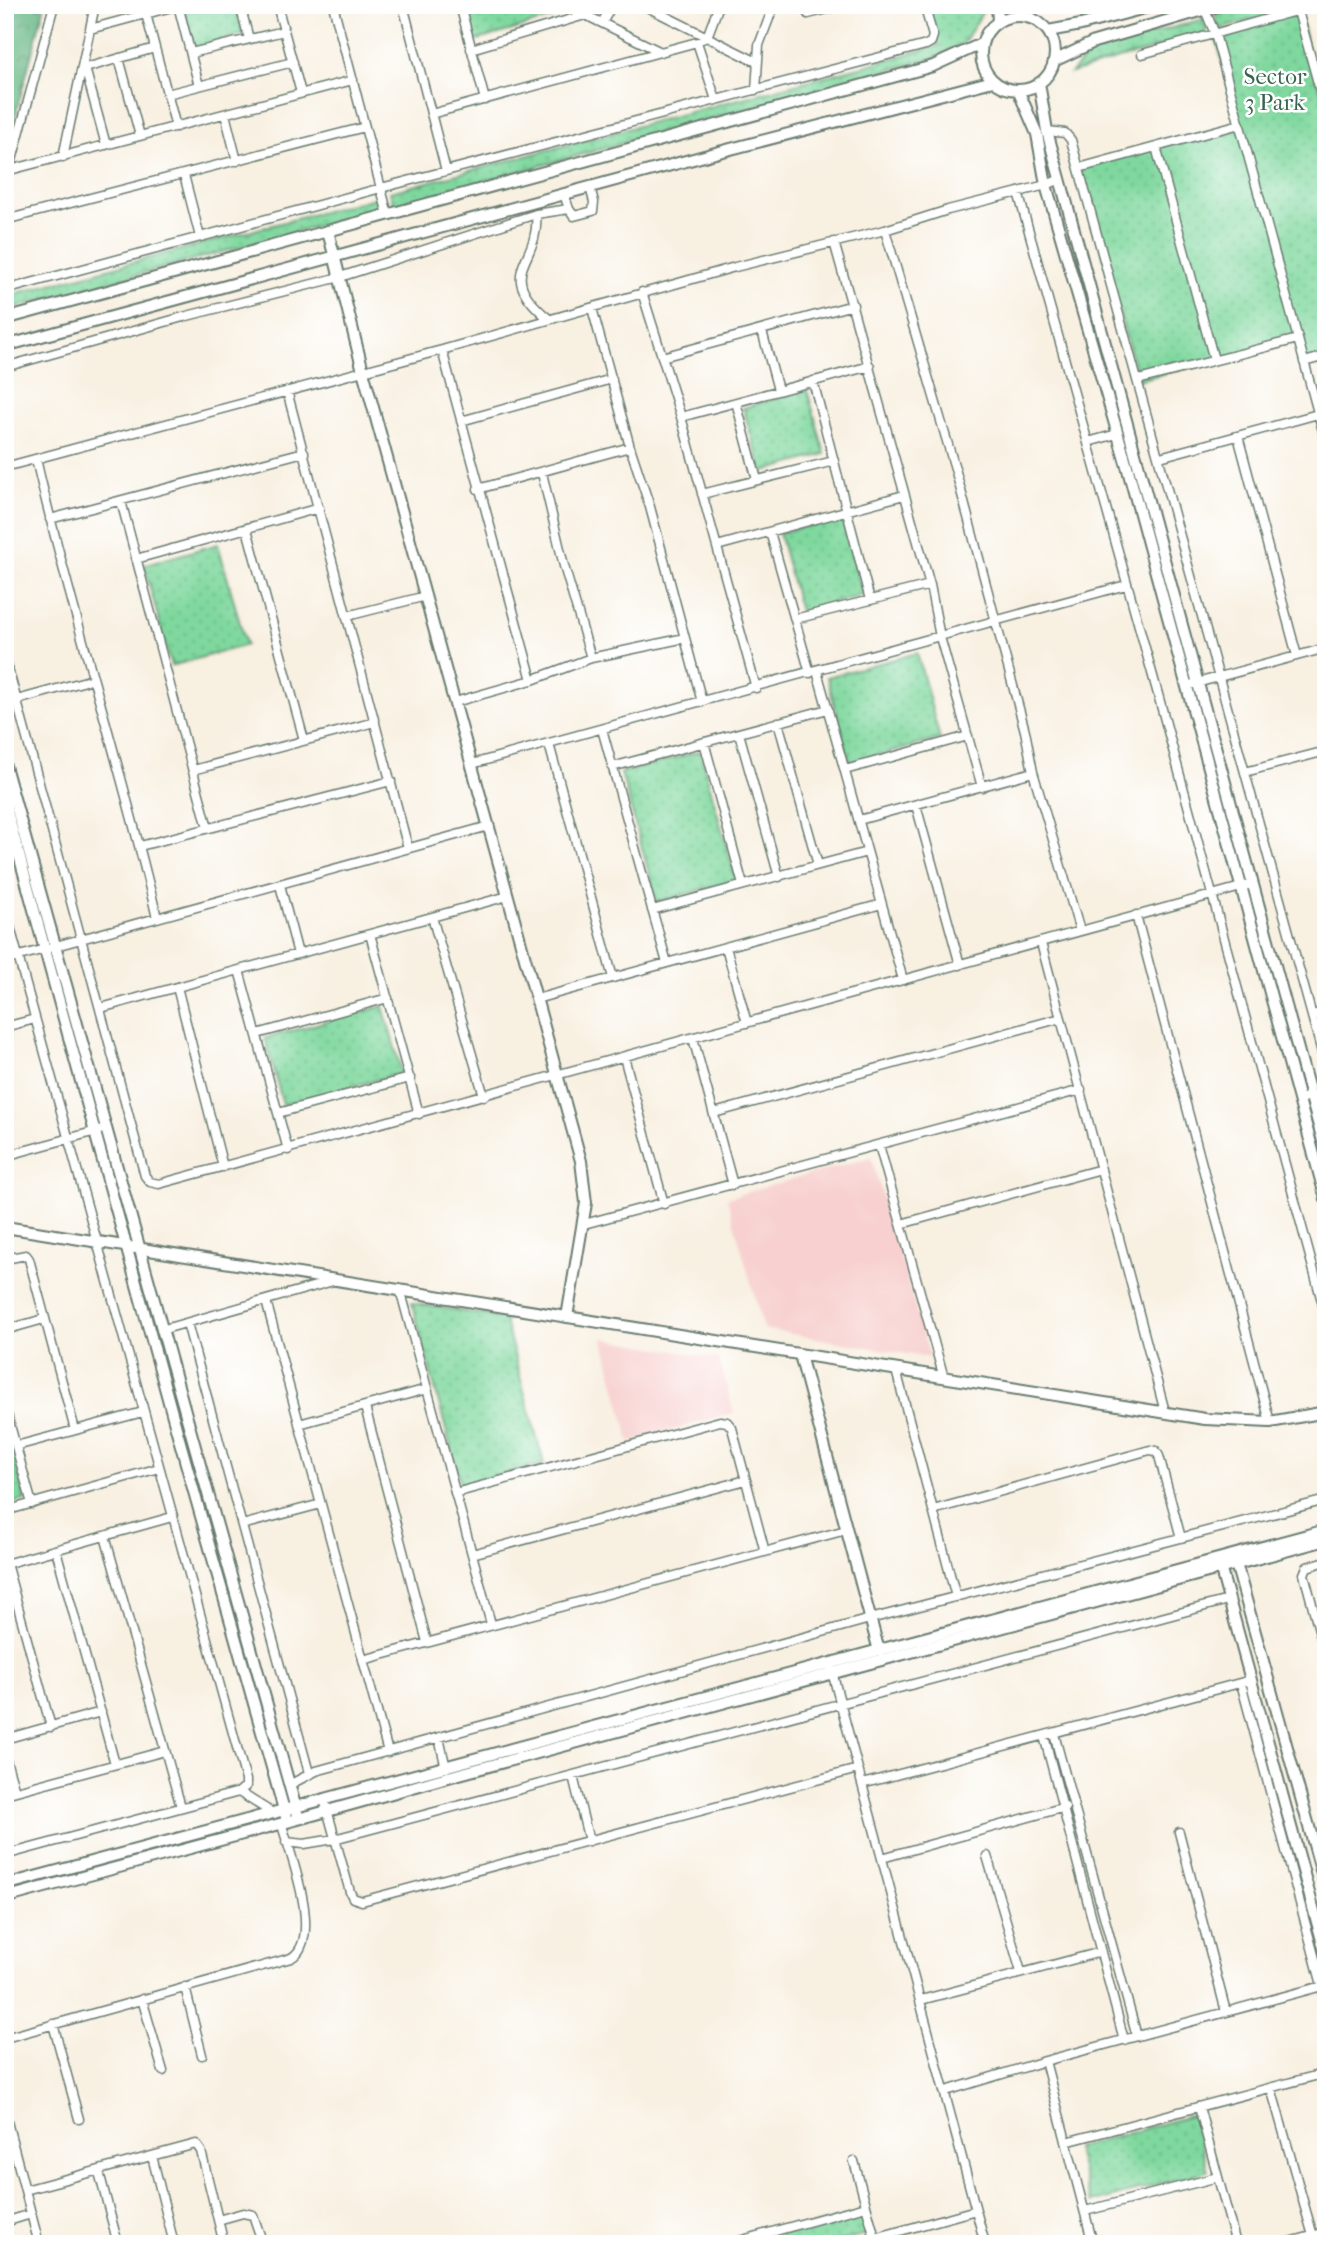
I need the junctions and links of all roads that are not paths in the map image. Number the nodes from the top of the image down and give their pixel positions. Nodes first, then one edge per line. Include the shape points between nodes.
1 (54, 5) edge
2 (95, 5) edge
3 (178, 5) edge
4 (240, 5) edge
5 (277, 5) edge
6 (333, 5) edge
7 (403, 5) edge
8 (460, 5) edge
9 (565, 5) edge
10 (612, 5) edge
11 (643, 5) edge
12 (719, 5) edge
13 (774, 5) edge
14 (804, 5) edge
15 (844, 5) edge
16 (925, 5) edge
17 (997, 5) edge
18 (1156, 5) edge
19 (1221, 5) edge
20 (1317, 5) edge
21 (1205, 7) edge
22 (658, 9) edge
23 (1020, 10) edge
24 (1298, 10) junction
25 (146, 14) junction
26 (585, 15) junction
27 (998, 21) junction
28 (602, 23) junction
29 (90, 29) junction
30 (284, 31) junction
31 (1048, 31) junction
32 (1215, 34) junction
33 (707, 37) junction
34 (249, 39) junction
35 (697, 42) junction
36 (981, 44) junction
37 (155, 48) junction
38 (471, 49) junction
39 (661, 52) junction
40 (191, 53) junction
41 (1142, 54) dead end
42 (119, 58) junction
43 (1054, 61) junction
44 (293, 62) junction
45 (757, 62) junction
46 (83, 68) junction
47 (353, 80) junction
48 (993, 81) junction
49 (1039, 83) junction
50 (199, 86) junction
51 (756, 90) junction
52 (1018, 90) junction
53 (302, 93) junction
54 (167, 94) junction
55 (1324, 99) edge
56 (485, 100) junction
57 (716, 100) junction
58 (1326, 112) edge
59 (225, 114) junction
60 (431, 114) junction
61 (1240, 124) junction
62 (176, 127) junction
63 (365, 127) junction
64 (1047, 131) junction
65 (140, 136) junction
66 (106, 145) junction
67 (1156, 147) junction
68 (63, 157) junction
69 (237, 161) junction
70 (1079, 168) junction
71 (10, 170) junction
72 (446, 171) junction
73 (184, 175) junction
74 (1061, 179) junction
75 (1046, 185) junction
76 (5, 186) edge
77 (590, 187) junction
78 (381, 188) junction
79 (1018, 192) junction
80 (564, 194) junction
81 (569, 209) junction
82 (536, 214) junction
83 (388, 215) junction
84 (5, 220) edge
85 (885, 230) junction
86 (328, 231) junction
87 (200, 237) junction
88 (834, 242) junction
89 (335, 257) junction
90 (340, 277) junction
91 (5, 290) edge
92 (642, 292) junction
93 (853, 305) junction
94 (592, 308) junction
95 (6, 317) edge
96 (549, 319) junction
97 (762, 331) junction
98 (1298, 339) junction
99 (5, 346) edge
100 (442, 350) junction
101 (1326, 356) edge
102 (662, 357) junction
103 (1214, 360) junction
104 (1304, 362) junction
105 (870, 366) junction
106 (5, 367) edge
107 (363, 372) junction
108 (612, 379) junction
109 (1138, 380) junction
110 (813, 381) junction
111 (778, 390) junction
112 (287, 391) junction
113 (736, 402) junction
114 (1318, 414) junction
115 (681, 417) junction
116 (461, 421) junction
117 (1117, 433) junction
118 (1238, 436) junction
119 (1088, 442) junction
120 (1326, 442) edge
121 (630, 447) junction
122 (304, 452) junction
123 (1160, 457) junction
124 (36, 458) junction
125 (834, 461) junction
126 (5, 467) edge
127 (542, 473) junction
128 (757, 480) junction
129 (478, 489) junction
130 (702, 494) junction
131 (904, 495) junction
132 (121, 500) junction
133 (318, 508) junction
134 (847, 510) junction
135 (50, 519) junction
136 (247, 529) junction
137 (770, 532) junction
138 (717, 546) junction
139 (136, 559) junction
140 (930, 585) junction
141 (1126, 585) junction
142 (426, 596) junction
143 (870, 600) junction
144 (347, 616) junction
145 (795, 619) junction
146 (994, 620) junction
147 (940, 637) junction
148 (685, 638) junction
149 (1326, 648) edge
150 (1297, 656) junction
151 (5, 657) edge
152 (591, 658) junction
153 (813, 672) junction
154 (1219, 677) junction
155 (93, 679) junction
156 (532, 680) junction
157 (1191, 685) junction
158 (756, 688) junction
159 (17, 700) junction
160 (455, 702) junction
161 (702, 702) junction
162 (828, 709) junction
163 (375, 722) junction
164 (778, 722) junction
165 (601, 729) junction
166 (739, 733) junction
167 (968, 736) junction
168 (304, 740) junction
169 (704, 743) junction
170 (549, 744) junction
171 (1324, 751) edge
172 (1326, 763) edge
173 (472, 764) junction
174 (5, 766) edge
175 (612, 767) junction
176 (193, 770) junction
177 (845, 770) junction
178 (1033, 772) junction
179 (1245, 772) junction
180 (391, 781) junction
181 (982, 787) junction
182 (5, 804) edge
183 (916, 805) junction
184 (859, 820) junction
185 (489, 826) junction
186 (208, 828) junction
187 (140, 846) junction
188 (408, 848) junction
189 (867, 852) junction
190 (818, 865) junction
191 (779, 877) junction
192 (280, 885) junction
193 (743, 885) junction
194 (1247, 886) junction
195 (1212, 895) junction
196 (508, 896) junction
197 (882, 904) junction
198 (5, 909) edge
199 (652, 910) junction
200 (1136, 915) junction
201 (432, 916) junction
202 (157, 918) junction
203 (1080, 931) junction
204 (370, 934) junction
205 (82, 939) junction
206 (1041, 943) junction
207 (726, 947) junction
208 (50, 948) junction
209 (298, 954) junction
210 (19, 957) junction
211 (5, 960) edge
212 (667, 963) junction
213 (960, 965) junction
214 (239, 970) junction
215 (613, 978) junction
216 (903, 981) junction
217 (177, 987) junction
218 (388, 998) junction
219 (536, 999) junction
220 (101, 1008) junction
221 (1326, 1011) edge
222 (1312, 1015) junction
223 (1061, 1018) junction
224 (35, 1020) junction
225 (747, 1023) junction
226 (5, 1027) edge
227 (257, 1034) junction
228 (693, 1038) junction
229 (624, 1057) junction
230 (1326, 1067) edge
231 (557, 1076) junction
232 (410, 1078) junction
233 (1081, 1090) junction
234 (1326, 1092) edge
235 (484, 1096) junction
236 (1311, 1096) junction
237 (1299, 1100) junction
238 (278, 1112) junction
239 (714, 1113) junction
240 (419, 1114) junction
241 (100, 1130) junction
242 (68, 1139) junction
243 (879, 1145) junction
244 (288, 1150) junction
245 (1326, 1152) edge
246 (5, 1156) edge
247 (223, 1167) junction
248 (1101, 1168) junction
249 (733, 1185) junction
250 (1326, 1199) edge
251 (664, 1204) junction
252 (584, 1224) junction
253 (901, 1224) junction
254 (5, 1227) edge
255 (97, 1242) junction
256 (132, 1246) junction
257 (5, 1259) edge
258 (339, 1279) junction
259 (400, 1289) junction
260 (266, 1301) junction
261 (151, 1315) junction
262 (1326, 1316) edge
263 (567, 1317) junction
264 (44, 1319) junction
265 (187, 1323) junction
266 (5, 1329) edge
267 (161, 1330) junction
268 (800, 1355) junction
269 (896, 1370) junction
270 (944, 1378) junction
271 (427, 1390) junction
272 (365, 1406) junction
273 (5, 1407) edge
274 (143, 1412) junction
275 (1165, 1412) junction
276 (1326, 1412) edge
277 (1270, 1422) junction
278 (299, 1424) junction
279 (75, 1430) junction
280 (16, 1446) junction
281 (159, 1468) junction
282 (746, 1480) junction
283 (455, 1493) junction
284 (1326, 1500) edge
285 (32, 1504) junction
286 (321, 1504) junction
287 (933, 1510) junction
288 (5, 1511) edge
289 (172, 1517) junction
290 (242, 1525) junction
291 (846, 1530) junction
292 (1326, 1530) edge
293 (105, 1536) junction
294 (1181, 1538) junction
295 (1326, 1540) edge
296 (56, 1550) junction
297 (765, 1552) junction
298 (472, 1554) junction
299 (1235, 1559) junction
300 (1326, 1561) edge
301 (6, 1564) edge
302 (1219, 1564) junction
303 (956, 1597) junction
304 (1228, 1600) junction
305 (870, 1619) junction
306 (491, 1624) junction
307 (427, 1642) junction
308 (879, 1651) junction
309 (1326, 1656) edge
310 (363, 1660) junction
311 (831, 1669) junction
312 (1246, 1682) junction
313 (839, 1705) junction
314 (101, 1712) junction
315 (51, 1727) junction
316 (1054, 1734) junction
317 (1044, 1737) junction
318 (439, 1738) junction
319 (5, 1739) edge
320 (165, 1751) junction
321 (388, 1752) junction
322 (5, 1757) edge
323 (115, 1764) junction
324 (446, 1768) junction
325 (858, 1769) junction
326 (309, 1773) junction
327 (573, 1776) junction
328 (862, 1784) junction
329 (289, 1785) junction
330 (1298, 1787) junction
331 (15, 1791) junction
332 (239, 1792) junction
333 (5, 1794) edge
334 (1277, 1794) junction
335 (1074, 1804) junction
336 (326, 1806) junction
337 (181, 1807) junction
338 (1062, 1808) junction
339 (285, 1811) junction
340 (289, 1823) junction
341 (1179, 1832) dead end
342 (334, 1839) junction
343 (589, 1841) junction
344 (286, 1842) junction
345 (5, 1856) edge
346 (987, 1856) dead end
347 (882, 1858) junction
348 (5, 1885) edge
349 (1326, 1888) edge
350 (5, 1898) edge
351 (1101, 1952) junction
352 (1326, 1955) edge
353 (1021, 1972) junction
354 (1324, 1985) edge
355 (185, 1987) junction
356 (142, 1999) junction
357 (921, 2000) junction
358 (1326, 2000) edge
359 (1226, 2012) junction
360 (53, 2024) junction
361 (1137, 2036) junction
362 (5, 2038) edge
363 (1124, 2040) junction
364 (202, 2055) dead end
365 (1045, 2061) junction
366 (163, 2071) dead end
367 (1326, 2073) edge
368 (1270, 2088) junction
369 (946, 2091) junction
370 (1199, 2107) junction
371 (5, 2114) edge
372 (79, 2119) dead end
373 (1066, 2142) junction
374 (152, 2156) junction
375 (854, 2161) dead end
376 (99, 2172) junction
377 (1218, 2177) junction
378 (25, 2190) junction
379 (866, 2206) junction
380 (976, 2210) junction
381 (1085, 2211) junction
382 (32, 2214) junction
383 (218, 2220) junction
384 (5, 2222) edge
385 (1326, 2232) edge
386 (1313, 2236) junction
387 (875, 2238) junction
388 (39, 2244) edge
389 (118, 2244) edge
390 (174, 2244) edge
391 (224, 2244) edge
392 (263, 2244) edge
393 (728, 2244) edge
394 (853, 2244) edge
395 (985, 2244) edge
396 (1094, 2244) edge
397 (1236, 2244) edge
398 (1283, 2244) edge

1 - 71 street
2 - 29 street
3 - 25 street
3 - 40 street
4 - 34 street
5 - 30 street
6 - 47 street
7 - 60 street
8 - 38 street
9 - 26 street
10 - 28 street
11 - 22 street
12 - 33 street
13 - 45 street
14 - 15 street via 814,14
16 - 51 street via 933,36 926,45
17 - 27 street
18 - 31 street
19 - 21 street
20 - 24 street
21 - 32 street
21 - 43 street via 1094,42
22 - 33 street
23 - 27 street
23 - 31 street
24 - 32 street
24 - 55 street
25 - 29 street
25 - 37 street
26 - 28 street
26 - 38 street
27 - 36 street
28 - 39 street
29 - 46 street
30 - 34 street
30 - 44 street
31 - 43 street
32 - 41 street
32 - 61 street
33 - 35 street
33 - 45 street
34 - 40 street
35 - 39 street
35 - 57 street
36 - 48 street via 982,64
36 - 83 street via 933,66
37 - 42 street
37 - 54 street
38 - 56 street
39 - 56 street
40 - 50 street
42 - 46 street
42 - 65 street
43 - 49 street
44 - 50 street
44 - 53 street
45 - 51 street
46 - 66 street
46 - 68 street
47 - 53 street
47 - 63 street
48 - 52 street
48 - 77 street
49 - 52 street
49 - 64 street
50 - 54 street
51 - 57 street
52 - 75 street via 1037,134
53 - 59 street
54 - 62 street
55 - 58 street
56 - 60 street
57 - 72 street
59 - 62 street
59 - 69 street
60 - 72 street
61 - 67 street
61 - 98 street
62 - 65 street
63 - 69 street
63 - 78 street
64 - 70 street via 1069,135
64 - 74 street
65 - 66 street
66 - 68 street
67 - 70 street
67 - 103 street
68 - 71 street
69 - 73 street
70 - 109 street
71 - 76 street
72 - 78 street
73 - 84 street
73 - 87 street
74 - 75 street
74 - 157 street
75 - 79 street
75 - 117 street
77 - 80 street
77 - 81 street via 593,211 574,216
78 - 83 street
78 - 87 street
79 - 85 street
79 - 119 street
80 - 81 street
80 - 89 street
81 - 82 street
82 - 90 street
82 - 96 street via 537,227 519,279 527,299
83 - 86 street
85 - 88 street
85 - 146 street
86 - 89 street
86 - 95 street
87 - 91 street
88 - 92 street
88 - 93 street
89 - 90 street
89 - 99 street
90 - 106 street
90 - 107 street
92 - 94 street
92 - 102 street
93 - 97 street
93 - 105 street
94 - 96 street
94 - 108 street
96 - 100 street
97 - 102 street
97 - 111 street
98 - 103 street
98 - 104 street
100 - 107 street
100 - 116 street
101 - 104 street
102 - 115 street
103 - 109 street
104 - 114 street
105 - 110 street
105 - 131 street
107 - 112 street
107 - 142 street
108 - 116 street
108 - 121 street
109 - 123 street
110 - 111 street
110 - 125 street
111 - 113 street
112 - 122 street
112 - 124 street
113 - 115 street
113 - 128 street
114 - 118 street
114 - 120 street
115 - 130 street
116 - 129 street
117 - 119 street
117 - 157 street
118 - 123 street
118 - 150 street
119 - 141 street
121 - 127 street
121 - 148 street
122 - 132 street
122 - 133 street
123 - 154 street
124 - 126 street
124 - 135 street
125 - 128 street
125 - 134 street
127 - 129 street
127 - 152 street
128 - 130 street
129 - 156 street
130 - 138 street
131 - 134 street
131 - 140 street
132 - 135 street
132 - 139 street
133 - 136 street
133 - 144 street
134 - 137 street
134 - 143 street
135 - 155 street
136 - 139 street
136 - 168 street
137 - 138 street
137 - 145 street
138 - 158 street
139 - 176 street
140 - 143 street
140 - 147 street
141 - 146 street
141 - 195 street
142 - 144 street
142 - 160 street
143 - 145 street
144 - 163 street
145 - 153 street
146 - 147 street
146 - 178 street
147 - 153 street
147 - 167 street
148 - 152 street
148 - 161 street
149 - 150 street
150 - 154 street
151 - 159 street
152 - 156 street
153 - 158 street
153 - 162 street
154 - 157 street
154 - 179 street
155 - 159 street
155 - 187 street
156 - 160 street
157 - 194 street
158 - 161 street
159 - 205 street
160 - 173 street
161 - 165 street
162 - 164 street
162 - 177 street
163 - 168 street
163 - 180 street
164 - 166 street
164 - 190 street
165 - 170 street
165 - 175 street
166 - 169 street
166 - 191 street
167 - 177 street
167 - 181 street
168 - 176 street
169 - 175 street
169 - 193 street
170 - 173 street
170 - 215 street
171 - 172 street
171 - 179 street
173 - 185 street
174 - 208 street
175 - 199 street
176 - 186 street
177 - 184 street
178 - 181 street
178 - 203 street
179 - 222 street
180 - 186 street
180 - 188 street
181 - 183 street
182 - 208 street
183 - 184 street
183 - 213 street
184 - 189 street
185 - 188 street
185 - 196 street
186 - 187 street
187 - 202 street
188 - 192 street
189 - 190 street
189 - 197 street
190 - 191 street
191 - 193 street
192 - 202 street
192 - 209 street
193 - 199 street
194 - 195 street
194 - 236 street
194 - 237 street
195 - 200 street
195 - 262 street
196 - 201 street
196 - 219 street
197 - 207 street
197 - 216 street
198 - 210 street
199 - 212 street
200 - 203 street
200 - 277 street
201 - 204 street
201 - 235 street
202 - 205 street
203 - 206 street
204 - 209 street
204 - 218 street
205 - 208 street
205 - 220 street
206 - 213 street
206 - 223 street
207 - 212 street
207 - 225 street
208 - 210 street
208 - 241 street
209 - 214 street
210 - 211 street
210 - 224 street
212 - 215 street
213 - 216 street
214 - 217 street
214 - 227 street
215 - 219 street
216 - 225 street
217 - 220 street
217 - 247 street
218 - 227 street
218 - 232 street
219 - 231 street
220 - 247 street via 150,1182 159,1184
221 - 222 street
222 - 230 street
223 - 233 street
223 - 239 street
224 - 226 street
224 - 242 street
225 - 228 street
227 - 238 street
228 - 229 street
228 - 239 street
229 - 231 street
229 - 251 street
231 - 235 street
231 - 252 street via 585,1183
232 - 238 street
232 - 240 street
233 - 243 street
233 - 248 street
234 - 236 street
235 - 240 street
236 - 237 street
236 - 245 street
237 - 250 street
238 - 244 street
239 - 249 street
240 - 244 street
241 - 242 street
241 - 256 street
242 - 246 street
242 - 255 street
243 - 249 street
243 - 253 street
244 - 247 street
248 - 253 street
248 - 275 street
249 - 251 street
251 - 252 street
252 - 263 street
253 - 270 street
254 - 255 street
255 - 256 street
255 - 274 street
256 - 258 street
256 - 261 street
257 - 264 street via 21,1255 29,1259
258 - 259 street
258 - 260 street
259 - 263 street
259 - 271 street
260 - 265 street
260 - 278 street
261 - 267 street
261 - 339 street
263 - 268 street
264 - 266 street
264 - 279 street
265 - 267 street
265 - 290 street
267 - 329 street
268 - 269 street
268 - 291 street
269 - 270 street
269 - 287 street
270 - 275 street
271 - 272 street
271 - 283 street
272 - 278 street
272 - 307 street
273 - 280 street
274 - 279 street
274 - 281 street
275 - 277 street
276 - 277 street
278 - 286 street
279 - 280 street
280 - 285 street
281 - 285 street
281 - 289 street
282 - 283 street via 732,1428 720,1421
282 - 297 street
282 - 298 street
283 - 298 street
284 - 294 street
285 - 288 street
286 - 290 street
286 - 310 street
287 - 294 street via 1150,1450 1160,1456
287 - 303 street
289 - 293 street
289 - 332 street via 246,1780
290 - 326 street
291 - 297 street
291 - 305 street
292 - 299 street
293 - 296 street
293 - 320 street
294 - 303 street
295 - 299 street
296 - 301 street
296 - 314 street
297 - 306 street
298 - 306 street
299 - 302 street
299 - 330 street
300 - 309 street via 1307,1567 1304,1574
301 - 315 street
302 - 304 street
302 - 308 street
302 - 311 street
303 - 305 street
304 - 312 street
304 - 313 street
305 - 308 street
305 - 318 street
306 - 307 street
307 - 310 street
308 - 311 street
310 - 321 street
311 - 313 street
311 - 324 street
311 - 336 street via 450,1777
312 - 316 street
312 - 334 street
313 - 325 street
313 - 327 street
314 - 315 street
314 - 323 street
315 - 319 street
316 - 317 street
316 - 335 street
317 - 328 street
317 - 338 street
318 - 321 street
318 - 324 street
320 - 323 street
320 - 337 street
321 - 326 street
322 - 331 street
323 - 331 street
324 - 336 street
325 - 328 street
325 - 343 street
326 - 329 street
327 - 342 street
327 - 343 street
328 - 347 street
329 - 339 street
330 - 334 street
330 - 349 street
331 - 333 street
332 - 337 street
332 - 339 street
334 - 352 street
334 - 354 street
335 - 338 street
335 - 361 street
336 - 339 street
336 - 340 street
336 - 342 street
337 - 345 street
338 - 347 street
338 - 351 street
339 - 340 street
339 - 348 street
340 - 344 street
340 - 350 street
341 - 359 street
342 - 343 street via 350,1892 362,1901
342 - 344 street
344 - 355 street via 305,1915 304,1938 297,1955
346 - 353 street
347 - 357 street
351 - 353 street
351 - 363 street
353 - 357 street
354 - 358 street
354 - 359 street
355 - 356 street
355 - 364 street
356 - 360 street
356 - 366 street
357 - 369 street
359 - 361 street
360 - 362 street
360 - 372 street
361 - 363 street
363 - 365 street
365 - 369 street
365 - 373 street
367 - 368 street
368 - 370 street
368 - 386 street
369 - 380 street
370 - 373 street
370 - 377 street
371 - 378 street
373 - 381 street
374 - 376 street
374 - 383 street via 190,2144 199,2147
374 - 390 street
375 - 379 street
376 - 378 street
376 - 389 street
377 - 381 street
377 - 397 street
378 - 382 street
379 - 387 street
379 - 393 street
380 - 387 street
380 - 395 street
381 - 396 street
382 - 384 street
382 - 388 street
383 - 391 street
383 - 392 street via 253,2215
385 - 386 street
386 - 398 street
387 - 394 street

